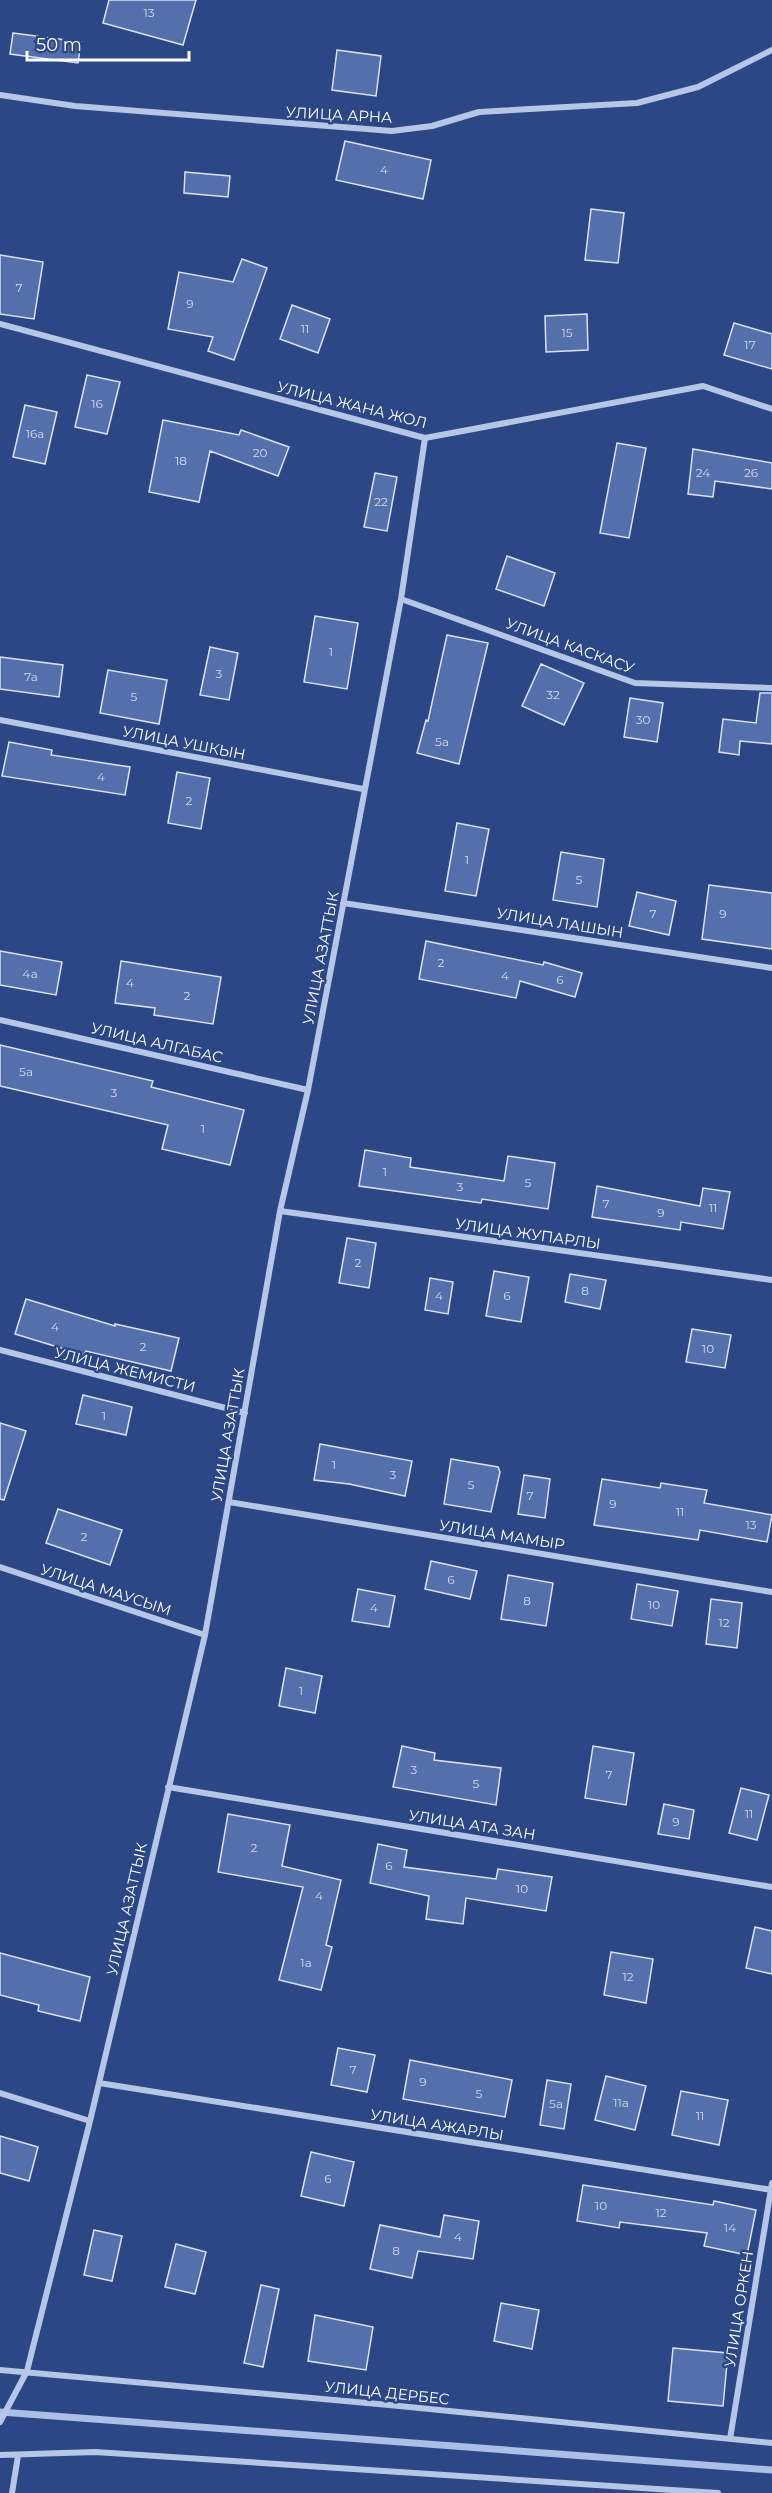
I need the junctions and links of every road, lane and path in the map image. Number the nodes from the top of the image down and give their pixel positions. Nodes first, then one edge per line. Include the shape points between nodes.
1 (772, 50) edge
2 (0, 95) edge
3 (0, 324) edge
4 (772, 409) edge
5 (425, 438) junction
6 (401, 599) junction
7 (772, 688) edge
8 (0, 720) edge
9 (363, 789) junction
10 (344, 903) junction
11 (772, 968) edge
12 (0, 1020) edge
13 (308, 1090) junction
14 (280, 1211) junction
15 (772, 1280) edge
16 (0, 1350) edge
17 (245, 1413) junction
18 (229, 1502) junction
19 (0, 1568) edge
20 (772, 1592) edge
21 (205, 1635) junction
22 (168, 1787) junction
23 (772, 1887) edge
24 (99, 2083) junction
25 (0, 2093) edge
26 (90, 2121) junction
27 (772, 2188) edge
28 (0, 2370) edge
29 (27, 2371) junction
30 (0, 2422) edge
31 (730, 2439) junction
32 (772, 2443) edge
33 (0, 2455) edge
34 (18, 2456) junction
35 (12, 2493) edge
36 (718, 2493) edge

1 - 2 street, УЛИЦА АРНА via 698,87 637,103 479,112 432,126 392,131 86,107
3 - 5 street, УЛИЦА ЖАНА ЖОЛ
4 - 5 street, УЛИЦА ЖАНА ЖОЛ via 703,386
5 - 6 street, УЛИЦА АЗАТТЫК
6 - 7 street, УЛИЦА КАСКАСУ via 635,683
6 - 9 street, УЛИЦА АЗАТТЫК
8 - 9 street, УЛИЦА УШКЫН
9 - 10 street, УЛИЦА АЗАТТЫК
10 - 11 street, УЛИЦА ЛАШЫН
10 - 13 street, УЛИЦА АЗАТТЫК
12 - 13 street, УЛИЦА АЛГАБАС
13 - 14 street, УЛИЦА АЗАТТЫК
14 - 15 street, УЛИЦА ЖУПАРЛЫ
14 - 17 street, УЛИЦА АЗАТТЫК
16 - 17 street, УЛИЦА ЖЕМИСТИ
17 - 18 street, УЛИЦА АЗАТТЫК
18 - 20 street, УЛИЦА МАМЫР
18 - 21 street, УЛИЦА АЗАТТЫК
19 - 21 street, УЛИЦА МАУСЫМ
21 - 22 street, УЛИЦА АЗАТТЫК
22 - 23 street, УЛИЦА АТА ЗАН
22 - 24 street, УЛИЦА АЗАТТЫК
24 - 26 street, УЛИЦА АЗАТТЫК
24 - 27 street, УЛИЦА АЖАРЛЫ
25 - 26 street
26 - 29 street, УЛИЦА АЗАТТЫК
27 - 31 street, УЛИЦА ОРКЕН
28 - 29 street, УЛИЦА ДЕРБЕС
29 - 30 street, УЛИЦА АЗАТТЫК
29 - 31 street, УЛИЦА ДЕРБЕС
31 - 32 street, УЛИЦА ДЕРБЕС
33 - 34 street
34 - 35 street
34 - 36 street via 95,2452

